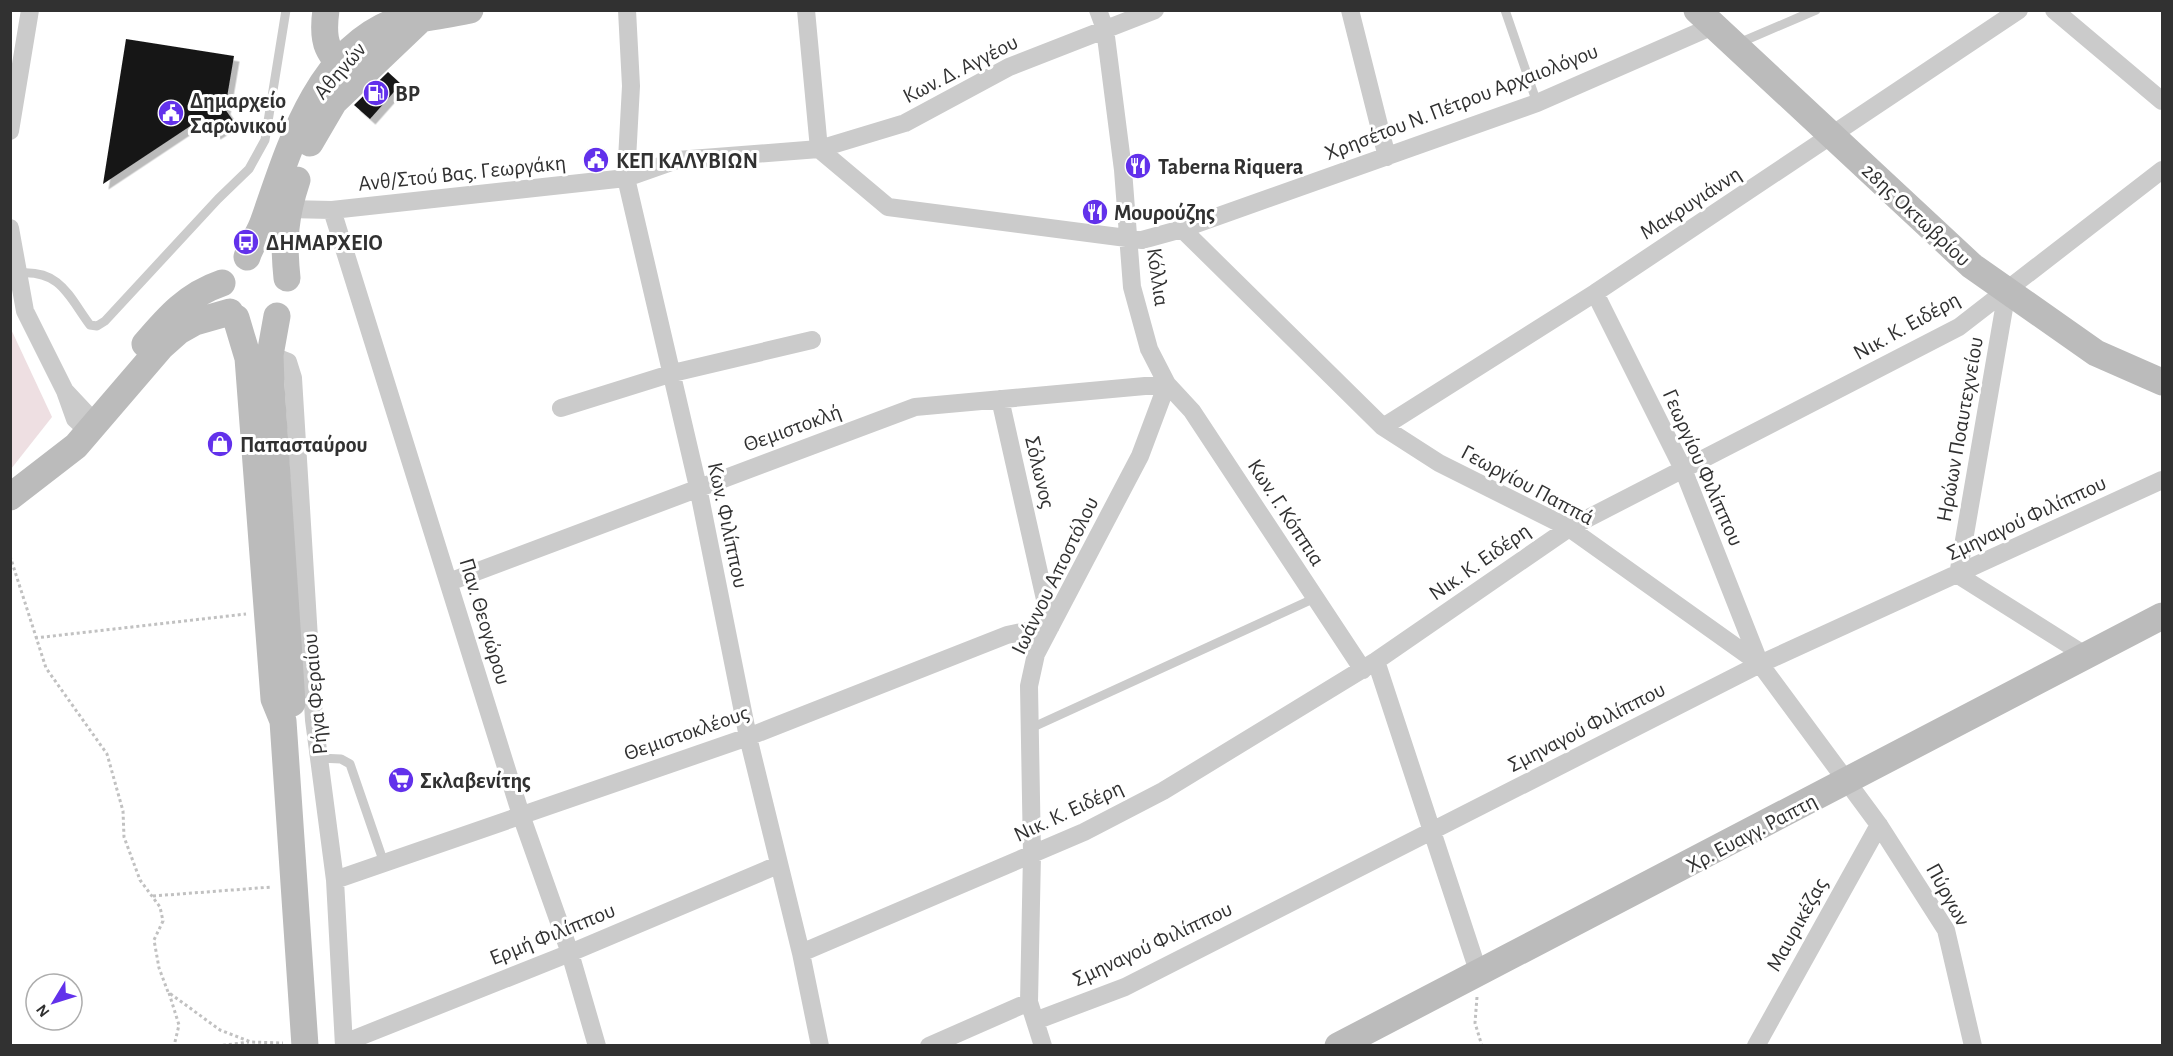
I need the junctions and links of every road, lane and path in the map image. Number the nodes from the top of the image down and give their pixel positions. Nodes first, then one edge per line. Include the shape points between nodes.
1 (30, 10) edge
2 (286, 10) edge
3 (326, 10) edge
4 (470, 10) edge
5 (627, 10) edge
6 (806, 10) edge
7 (1098, 10) edge
8 (1155, 10) edge
9 (1350, 10) edge
10 (1504, 10) edge
11 (1816, 10) edge
12 (2019, 10) edge
13 (2054, 10) edge
14 (435, 15) edge
15 (1705, 18) edge
16 (1105, 29) junction
17 (1734, 45) junction
18 (343, 81) junction
19 (2163, 101) edge
20 (1537, 103) junction
21 (10, 131) edge
22 (1833, 136) junction
23 (819, 149) junction
24 (1387, 157) junction
25 (2163, 170) edge
26 (626, 178) junction
27 (287, 209) junction
28 (332, 210) junction
29 (10, 228) edge
30 (1182, 228) junction
31 (1129, 238) junction
32 (247, 257) junction
33 (20, 273) junction
34 (287, 278) junction
35 (222, 282) junction
36 (2007, 291) junction
37 (1596, 293) junction
38 (233, 315) junction
39 (277, 316) junction
40 (812, 340) dead end
41 (270, 355) junction
42 (673, 373) junction
43 (2163, 382) edge
44 (1167, 384) junction
45 (1000, 399) junction
46 (561, 408) dead end
47 (87, 423) junction
48 (1383, 427) junction
49 (1683, 469) junction
50 (2163, 480) edge
51 (698, 487) junction
52 (10, 497) edge
53 (1569, 528) junction
54 (10, 556) edge
55 (1958, 575) junction
56 (449, 582) junction
57 (1315, 598) junction
58 (266, 612) junction
59 (2163, 616) edge
60 (1051, 627) junction
61 (35, 638) junction
62 (2085, 655) junction
63 (1760, 664) junction
64 (1370, 665) junction
65 (314, 720) junction
66 (283, 721) junction
67 (1029, 729) junction
68 (748, 737) junction
69 (319, 758) junction
70 (1845, 783) junction
71 (521, 815) junction
72 (1879, 825) junction
73 (1432, 833) junction
74 (1032, 854) junction
75 (384, 863) junction
76 (778, 865) junction
77 (335, 880) junction
78 (295, 885) junction
79 (152, 896) junction
80 (570, 953) junction
81 (801, 953) junction
82 (1479, 974) junction
83 (168, 992) junction
84 (1029, 1002) junction
85 (1035, 1021) junction
86 (251, 1042) junction
87 (344, 1045) edge
88 (174, 1046) edge
89 (217, 1046) edge
90 (305, 1046) edge
91 (597, 1046) edge
92 (820, 1046) edge
93 (929, 1046) edge
94 (1043, 1046) edge
95 (1338, 1046) edge
96 (1482, 1046) edge
97 (1756, 1046) edge
98 (1973, 1046) edge

1 - 21 street
2 - 33 lane via 265,140 249,169 105,321 90,325 58,280 37,272
3 - 18 street via 324,40
4 - 14 street, Αθηνών
5 - 26 street, Κων. Φιλίππου via 631,86
6 - 23 street
7 - 16 street, Κόλλια
8 - 16 street, Κων. Δ. Αγγέου
9 - 24 street
10 - 20 lane
11 - 17 lane
12 - 22 street, Μακρυγιάννη
13 - 19 street
14 - 18 street, Αθηνών
14 - 18 street, Αθηνών via 392,22 369,36
15 - 17 street, 28ης Οκτωβρίου
15 - 20 street, Χρησέτου Ν. Πέτρου Αρχαιολόγου
16 - 23 street, Κων. Δ. Αγγέου via 1009,67 905,123
16 - 31 street, Κόλλια
17 - 22 street, 28ης Οκτωβρίου
18 - 27 street, Αθηνών via 307,148
18 - 32 street, Αθηνών via 317,91 297,126 264,221
20 - 24 street, Χρησέτου Ν. Πέτρου Αρχαιολόγου
22 - 36 street, 28ης Οκτωβρίου via 1972,266
22 - 37 street, Μακρυγιάννη
23 - 26 street, Ανθ/Στού Βας. Γεωργάκη via 677,160
23 - 31 street, Χρησέτου Ν. Πέτρου Αρχαιολόγου via 888,207
24 - 30 street, Χρησέτου Ν. Πέτρου Αρχαιολόγου
25 - 36 street, Νικ. Κ. Ειδέρη
26 - 28 street, Ανθ/Στού Βας. Γεωργάκη
26 - 42 street, Κων. Φιλίππου
27 - 28 street, Ανθ/Στού Βας. Γεωργάκη
27 - 34 street, Αθηνών
28 - 56 street, Παν. Θεογώρου
29 - 33 street
30 - 31 street, Χρησέτου Ν. Πέτρου Αρχαιολόγου via 1142,240
30 - 48 street, Γεωργίου Παππά
31 - 44 street, Κόλλια via 1132,287 1149,349
32 - 34 street via 270,260 281,267
32 - 35 street via 235,262
33 - 47 street via 26,311 65,391
34 - 39 street via 287,299
35 - 38 street via 222,295
35 - 47 street via 178,306
36 - 43 street, 28ης Οκτωβρίου via 2096,353
36 - 49 street, Νικ. Κ. Ειδέρη via 1959,327
36 - 55 street, Ηρώων Ποαυτεχνείου
37 - 48 street, Μακρυγιάννη
37 - 49 street, Γεωργίου Φιλίππου
38 - 39 street via 249,323
38 - 47 street via 195,322 180,331
38 - 58 street, Ρήγα Φεραίου via 248,358
39 - 41 street, Ρήγα Φεραίου
40 - 42 street
41 - 65 street, Ρήγα Φεραίου via 288,362 293,378
41 - 66 street, Ρήγα Φεραίου via 292,703
42 - 46 street
42 - 51 street, Κων. Φιλίππου
44 - 45 street, Θεμιστοκλή
44 - 57 street, Κων. Γ. Κόππια via 1192,411
44 - 60 street, Ιωάννου Αποστόλου via 1140,456
45 - 51 street, Θεμιστοκλή via 915,407
45 - 60 street, Σόλωνος
47 - 52 street via 76,446
48 - 53 street, Γεωργίου Παππά via 1439,463
49 - 53 street, Νικ. Κ. Ειδέρη
49 - 63 street, Γεωργίου Φιλίππου
50 - 55 street, Σμηναγού Φιλίππου
51 - 56 street, Θεμιστοκλή
51 - 68 street, Κων. Φιλίππου
53 - 63 street, Γεωργίου Παππά
53 - 64 street, Νικ. Κ. Ειδέρη
54 - 61 path
55 - 62 street
55 - 63 street, Σμηναγού Φιλίππου
56 - 71 street, Παν. Θεογώρου
57 - 64 street, Κων. Γ. Κόππια
57 - 67 lane
58 - 61 path
58 - 66 street, Ρήγα Φεραίου via 274,699
59 - 62 street, Χρ. Ευαγγ. Ραπτη
60 - 67 street, Ιωάννου Αποστόλου via 1036,654 1029,686
60 - 68 street, Θεμιστοκλέους via 1007,635
61 - 79 path via 46,668 107,754 123,812 124,837 140,880
62 - 70 street, Χρ. Ευαγγ. Ραπτη
63 - 70 street, Γεωργίου Παππά
63 - 73 street, Σμηναγού Φιλίππου
64 - 73 street, Κων. Γ. Κόππια
64 - 74 street, Νικ. Κ. Ειδέρη via 1163,791
65 - 66 street
65 - 69 street, Ρήγα Φεραίου
66 - 78 street, Ρήγα Φεραίου
67 - 74 street, Ιωάννου Αποστόλου
68 - 71 street, Θεμιστοκλέους
68 - 76 street, Κων. Φιλίππου
69 - 75 lane via 341,759 350,764
69 - 77 street, Ρήγα Φεραίου
70 - 72 street, Πύργων
70 - 82 street, Χρ. Ευαγγ. Ραπτη
71 - 75 street, Θεμιστοκλέους
71 - 80 street, Παν. Θεογώρου
72 - 97 street, Μαυρικέζας
72 - 98 street, Πύργων via 1946,930
73 - 82 street, Κων. Γ. Κόππια
73 - 85 street, Σμηναγού Φιλίππου via 1125,987
74 - 81 street, Νικ. Κ. Ειδέρη
74 - 84 street, Ιωάννου Αποστόλου
75 - 77 street, Θεμιστοκλέους
76 - 80 street, Ερμή Φιλίππου
76 - 81 street, Κων. Φιλίππου
77 - 87 street, Ρήγα Φεραίου
78 - 79 path
78 - 90 street, Ρήγα Φεραίου
79 - 83 path via 163,921 154,940
80 - 87 street, Ερμή Φιλίππου
80 - 91 street, Παν. Θεογώρου
81 - 92 street, Κων. Φιλίππου
82 - 95 street, Χρ. Ευαγγ. Ραπτη
82 - 96 path via 1475,1023
83 - 86 path via 220,1030
83 - 88 path via 179,1025
84 - 85 street, Ιωάννου Αποστόλου
84 - 93 street
85 - 94 street, Ιωάννου Αποστόλου
86 - 89 path
86 - 90 path

